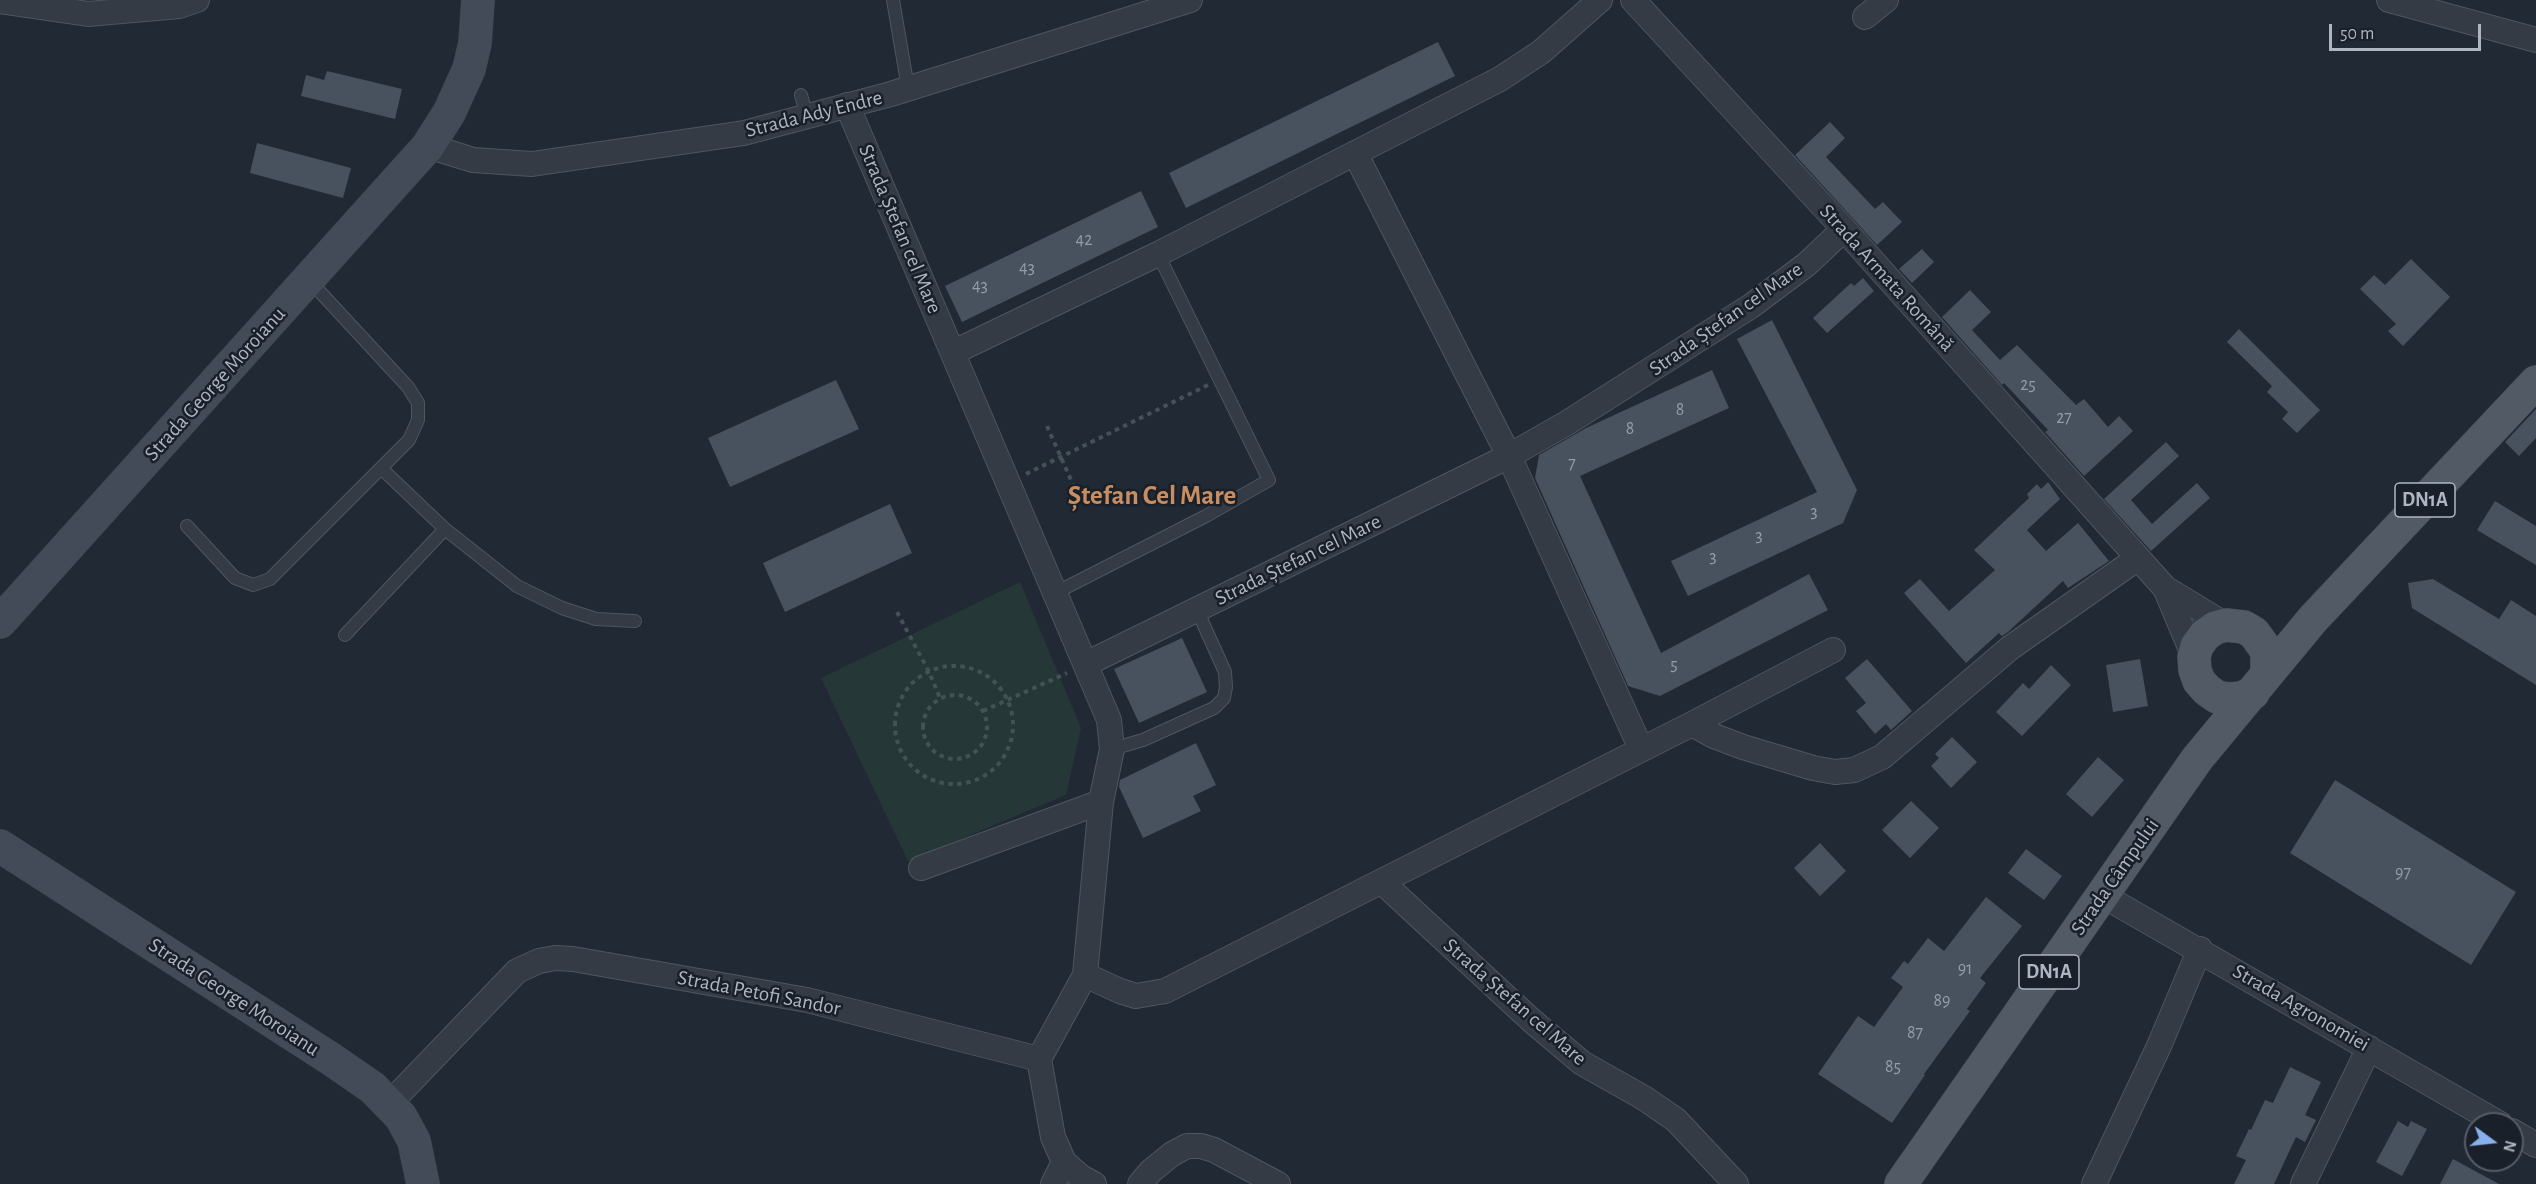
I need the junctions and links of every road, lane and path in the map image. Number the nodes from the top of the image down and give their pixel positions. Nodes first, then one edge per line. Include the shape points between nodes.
1 (197, 0) edge
2 (478, 0) edge
3 (893, 0) edge
4 (1190, 0) edge
5 (1600, 0) edge
6 (1633, 0) edge
7 (1886, 0) edge
8 (2389, 0) edge
9 (0, 2) edge
10 (1865, 17) dead end
11 (2536, 40) edge
12 (908, 88) junction
13 (847, 105) junction
14 (428, 146) junction
15 (1355, 153) junction
16 (1844, 229) junction
17 (1158, 254) junction
18 (309, 280) junction
19 (954, 352) junction
20 (1219, 379) junction
21 (2536, 382) edge
22 (1047, 426) dead end
23 (1509, 456) junction
24 (1060, 457) junction
25 (381, 468) junction
26 (1009, 482) junction
27 (1075, 489) dead end
28 (187, 526) dead end
29 (446, 529) junction
30 (2138, 558) junction
31 (2165, 588) junction
32 (1055, 593) junction
33 (1197, 610) junction
34 (897, 612) dead end
35 (2313, 619) junction
36 (635, 621) dead end
37 (0, 622) edge
38 (2235, 626) junction
39 (345, 634) dead end
40 (1833, 650) dead end
41 (1086, 664) junction
42 (2196, 669) junction
43 (929, 672) junction
44 (2260, 683) junction
45 (940, 698) junction
46 (1008, 700) junction
47 (983, 711) junction
48 (1692, 724) junction
49 (1112, 749) junction
50 (1641, 749) junction
51 (2197, 759) junction
52 (1101, 802) junction
53 (0, 846) edge
54 (921, 868) dead end
55 (1382, 882) junction
56 (2102, 895) junction
57 (2200, 950) junction
58 (1085, 975) junction
59 (2369, 1048) junction
60 (1039, 1059) junction
61 (390, 1103) junction
62 (2479, 1112) edge
63 (1064, 1162) junction
64 (423, 1184) edge
65 (1053, 1184) edge
66 (1094, 1184) edge
67 (1140, 1184) edge
68 (1278, 1184) edge
69 (1736, 1184) edge
70 (1901, 1184) edge
71 (2094, 1184) edge
72 (2303, 1184) edge

1 - 9 street via 179,6 88,14
2 - 14 main road, Strada George Moroianu via 476,43 468,69 449,113
3 - 12 lane
4 - 12 street, Strada Ady Endre
5 - 15 street via 1541,52 1500,79
6 - 16 street, Strada Armata Română
7 - 10 street
8 - 11 street
12 - 13 street, Strada Ady Endre
13 - 14 street, Strada Ady Endre via 804,105 744,133 532,164 473,160
13 - 19 street, Strada Ștefan cel Mare
14 - 18 main road, Strada George Moroianu
15 - 17 street
15 - 23 street
16 - 23 street, Strada Ștefan cel Mare via 1783,282 1711,333
16 - 30 street, Strada Armata Română
17 - 19 street
17 - 20 lane
18 - 25 lane via 408,387 418,403 418,420 409,440
18 - 37 main road, Strada George Moroianu
19 - 26 street, Strada Ștefan cel Mare
20 - 24 path
20 - 32 lane via 1269,480
21 - 35 main road, Strada Câmpului / DN1A
22 - 24 path
23 - 33 street, Strada Ștefan cel Mare
23 - 50 street
24 - 26 path
24 - 27 path
25 - 28 lane via 270,579 253,585 235,578
25 - 29 lane
26 - 32 street, Strada Ștefan cel Mare
29 - 36 lane via 517,586 562,608 596,619
29 - 39 lane
30 - 31 street, Strada Armata Română
30 - 48 street via 2010,648 1882,757 1854,770 1814,768 1743,747
31 - 38 street
31 - 42 street, Strada Armata Română
32 - 41 street, Strada Ștefan cel Mare
33 - 41 street, Strada Ștefan cel Mare
33 - 49 lane via 1225,672 1224,698 1215,708 1143,740
34 - 43 path
35 - 38 main road via 2285,627
35 - 44 main road, Strada Câmpului / DN1A
38 - 42 main road via 2215,628 2205,635 2198,646
38 - 44 main road via 2254,633 2267,651
40 - 48 street
41 - 46 path
41 - 49 street, Strada Ștefan cel Mare via 1110,720
42 - 44 main road via 2207,690 2223,698 2241,698
42 - 51 main road via 2203,718
43 - 45 path
43 - 46 path via 947,666 983,673
43 - 46 path via 913,682 896,714 901,751 911,766 926,777 962,784 980,779 995,768 1006,754 1012,736 1013,717
44 - 51 main road, Strada Câmpului / DN1A
45 - 47 path via 960,695
45 - 47 path via 932,704 923,724 928,745 945,758 966,757 983,743
46 - 47 path
48 - 50 street
49 - 52 street, Strada Ștefan cel Mare
50 - 55 street
51 - 56 main road, Strada Câmpului / DN1A
52 - 54 street
52 - 58 street, Strada Ștefan cel Mare
53 - 61 main road, Strada George Moroianu via 331,1059
55 - 58 street via 1165,991 1136,996
55 - 69 street, Strada Ștefan cel Mare via 1582,1063 1676,1120
56 - 57 street, Strada Agronomiei
56 - 70 main road, Strada Câmpului / DN1A
57 - 59 street, Strada Agronomiei
57 - 71 street
58 - 60 street, Strada Ștefan cel Mare
59 - 62 street, Strada Agronomiei
59 - 72 street
60 - 61 street, Strada Petofi Sandor via 807,1000 555,958 517,971
60 - 63 street via 1053,1137
61 - 64 main road, Strada George Moroianu via 414,1141
63 - 65 street
63 - 66 street
67 - 68 street via 1172,1154 1187,1146 1214,1150

